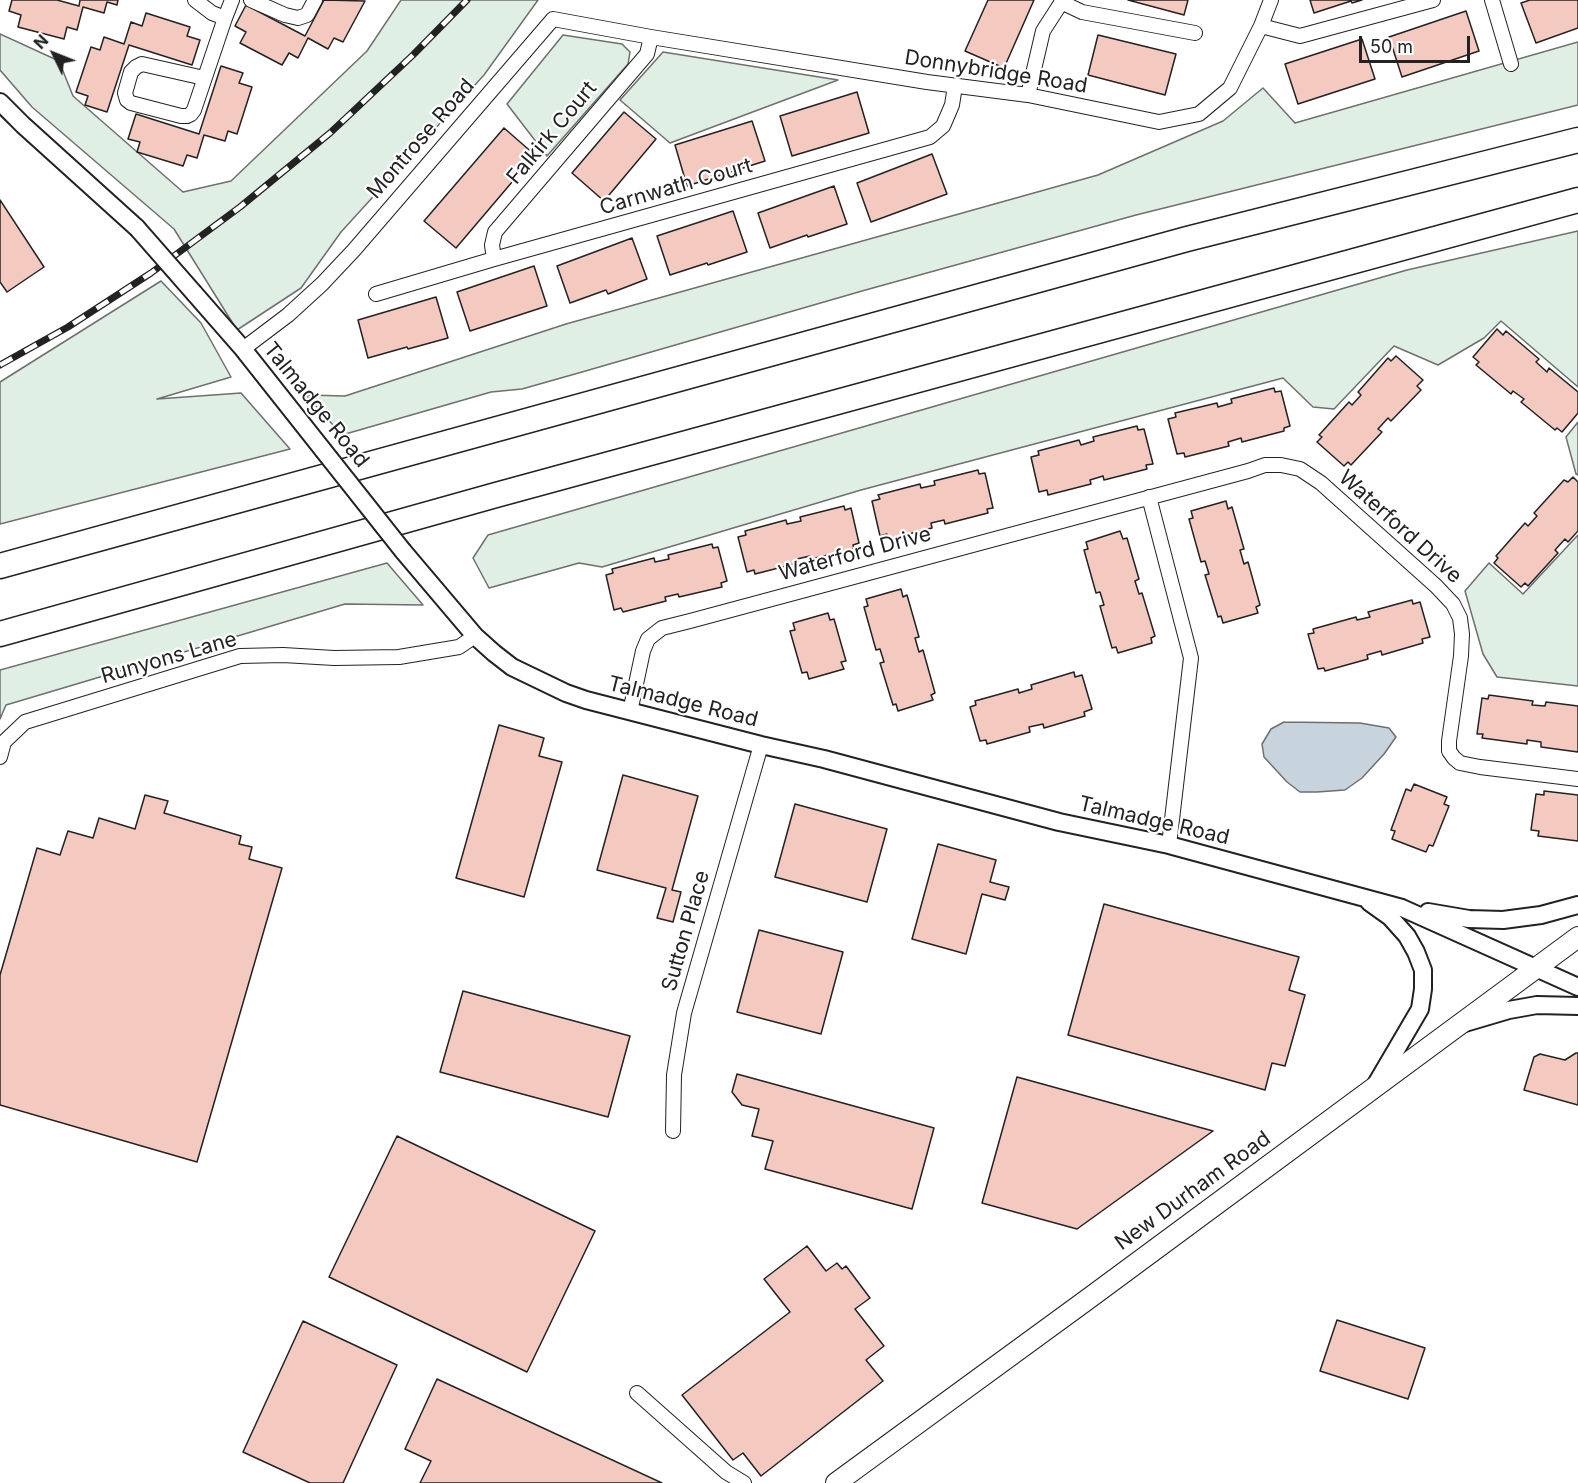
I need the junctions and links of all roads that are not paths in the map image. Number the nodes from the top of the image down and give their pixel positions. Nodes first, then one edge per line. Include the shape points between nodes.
1 (195, 0) edge
2 (232, 0) edge
3 (251, 0) edge
4 (315, 0) edge
5 (1271, 0) edge
6 (1433, 0) edge
7 (1492, 0) edge
8 (1062, 1) edge
9 (225, 18) junction
10 (1261, 26) junction
11 (1195, 33) dead end
12 (651, 37) junction
13 (1511, 64) dead end
14 (204, 78) junction
15 (955, 86) junction
16 (1028, 95) junction
17 (0, 102) edge
18 (0, 114) edge
19 (23, 125) junction
20 (1578, 140) edge
21 (1578, 200) edge
22 (494, 259) junction
23 (376, 294) dead end
24 (243, 349) junction
25 (1149, 497) junction
26 (0, 566) edge
27 (0, 634) edge
28 (475, 636) junction
29 (630, 712) junction
30 (761, 746) junction
31 (0, 757) edge
32 (1578, 779) edge
33 (1169, 845) junction
34 (1361, 897) junction
35 (1578, 905) edge
36 (1402, 908) junction
37 (1578, 937) edge
38 (1537, 968) junction
39 (1578, 987) edge
40 (1578, 1006) edge
41 (1461, 1024) junction
42 (1374, 1088) junction
43 (673, 1131) dead end
44 (637, 1393) dead end
45 (744, 1483) edge
46 (836, 1483) edge

1 - 9 street
2 - 9 street
3 - 4 street via 298,18 307,15
5 - 10 street, Donnybridge Road
6 - 10 street via 1300,36
7 - 13 street
8 - 11 street via 1082,12
8 - 16 street via 1043,31
9 - 14 street
10 - 16 street, Donnybridge Road via 1230,88 1199,114 1159,122
12 - 15 street, Donnybridge Road
12 - 22 street, Falkirk Court via 647,54 495,232
12 - 24 street, Montrose Road via 553,19 354,250 288,315
14 - 14 street via 194,110 187,116 131,103 125,93 131,72 142,64
15 - 16 street, Donnybridge Road
15 - 22 street, Carnwath Court via 944,126 930,137
17 - 19 street, Talmadge Road
18 - 19 street
19 - 24 street, Talmadge Road, bridge via 137,228
20 - 26 highway via 1187,239
21 - 27 highway
22 - 23 street, Carnwath Court
24 - 28 street, Talmadge Road, bridge
25 - 29 street, Waterford Drive via 662,628 648,639 643,651
25 - 32 street, Waterford Drive via 1265,465 1281,465 1311,475 1453,604 1462,634 1449,741 1454,759 1480,767
25 - 33 street via 1191,658
28 - 29 street, Talmadge Road via 512,667 586,700
28 - 31 street, Runyons Lane via 459,647 399,657 240,656 25,722 4,742
29 - 30 street, Talmadge Road
30 - 33 street, Talmadge Road via 1059,822
30 - 43 street, Sutton Place via 684,1013 674,1075
33 - 34 street, Talmadge Road
34 - 36 street, Talmadge Road
34 - 42 street via 1390,917 1407,936 1423,970 1420,1009
35 - 36 street via 1503,920 1468,919
36 - 38 street, Talmadge Road
37 - 38 main road, New Durham Road
38 - 39 street, Talmadge Road
38 - 41 main road, New Durham Road
40 - 41 street via 1538,1005
41 - 42 main road, New Durham Road
42 - 46 main road, New Durham Road
44 - 45 street via 726,1472

